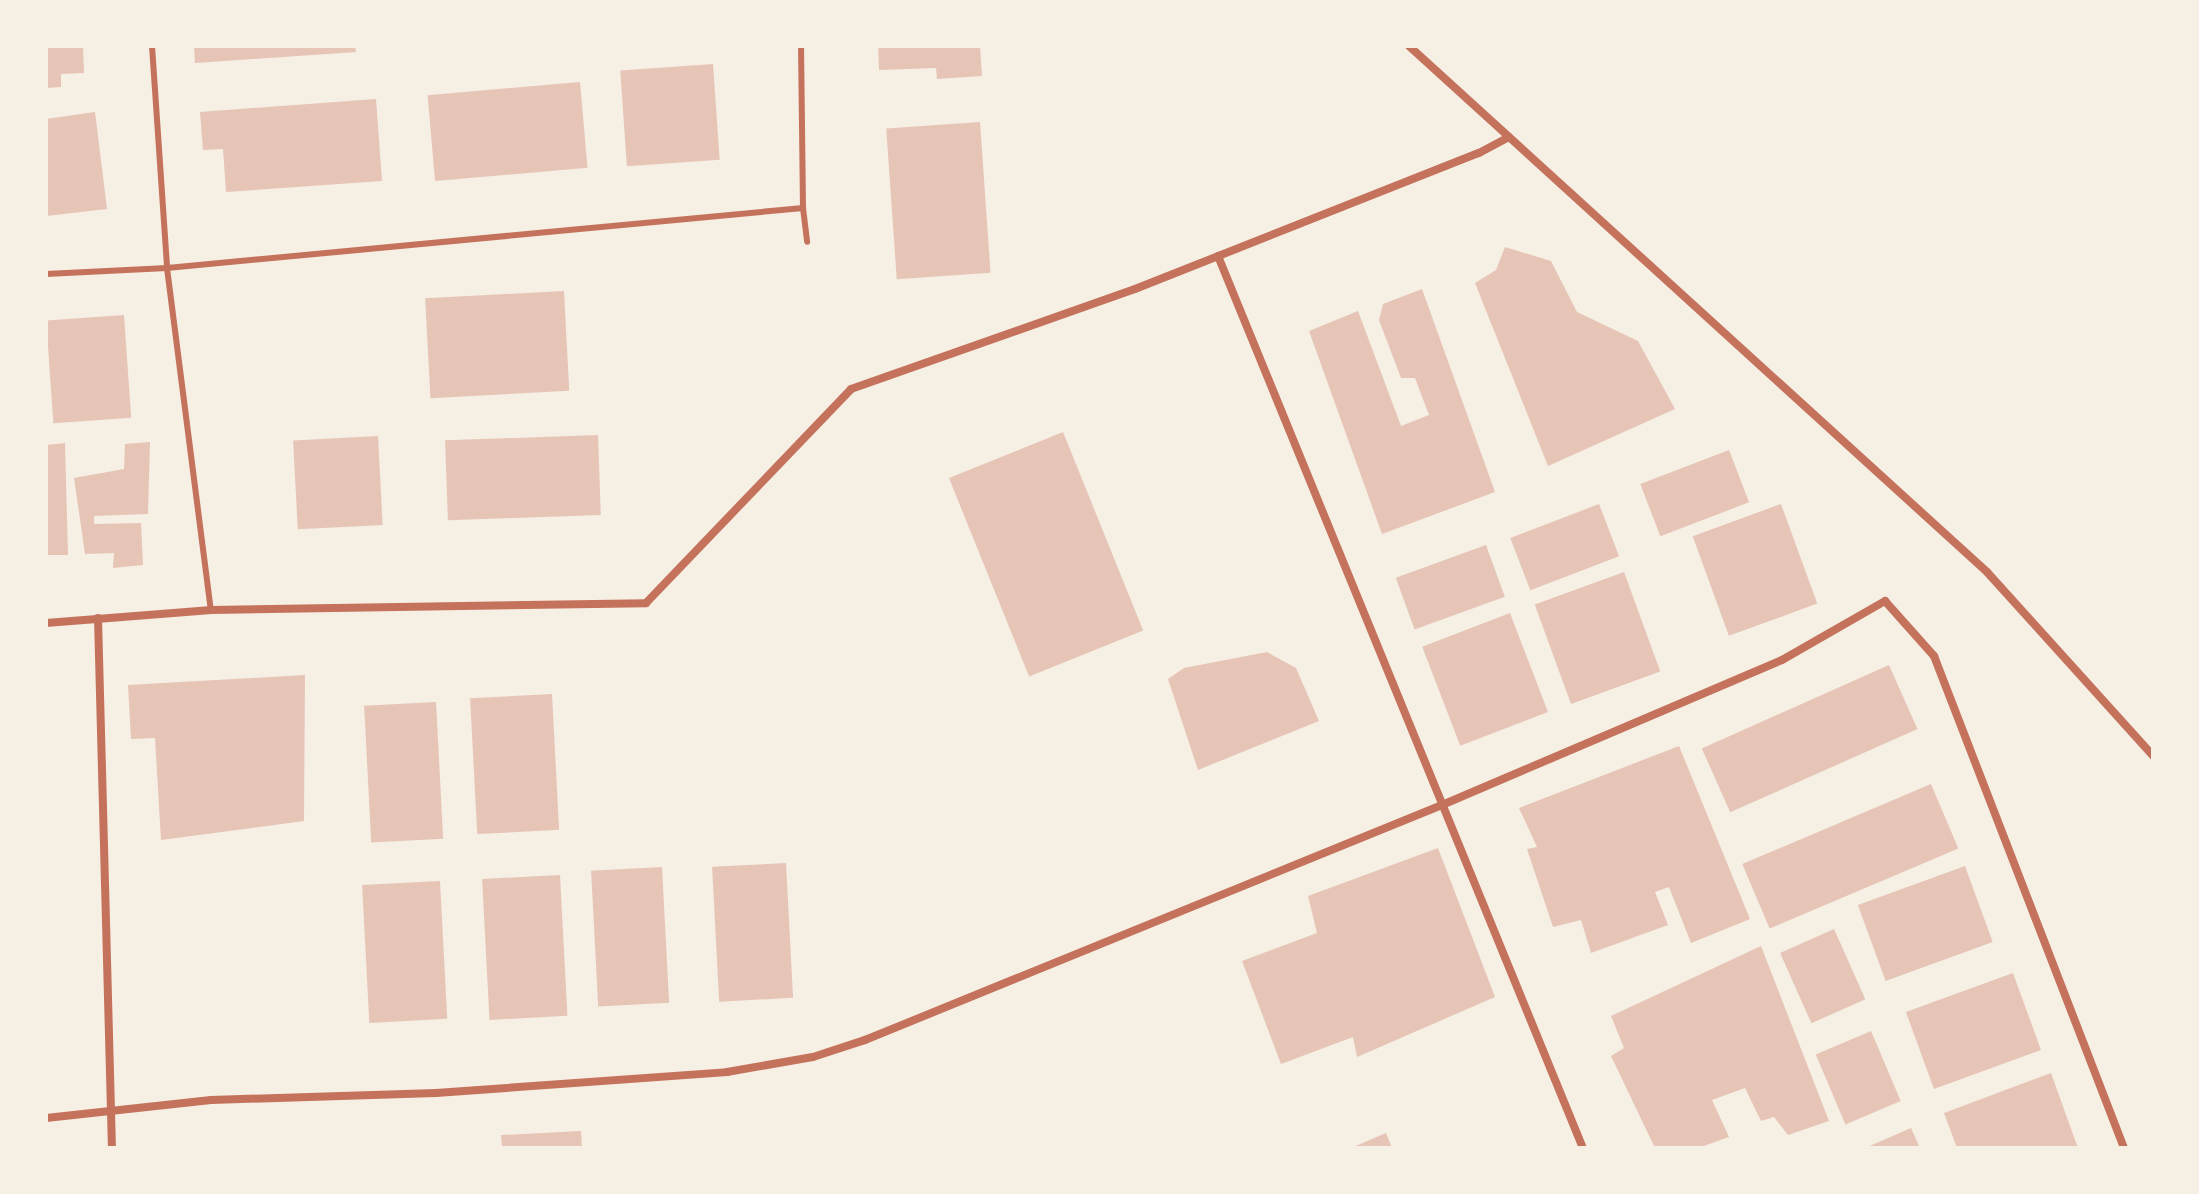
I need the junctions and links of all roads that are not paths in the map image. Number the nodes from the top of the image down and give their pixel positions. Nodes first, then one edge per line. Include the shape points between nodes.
1 (152, 46) edge
2 (801, 46) edge
3 (1409, 46) edge
4 (1509, 137) junction
5 (803, 208) junction
6 (807, 242) dead end
7 (1218, 256) junction
8 (167, 268) junction
9 (46, 274) edge
10 (211, 610) junction
11 (98, 618) junction
12 (46, 623) edge
13 (2153, 756) edge
14 (1442, 805) junction
15 (109, 1111) junction
16 (46, 1118) edge
17 (112, 1148) edge
18 (1583, 1148) edge
19 (2124, 1148) edge

1 - 8 lane
2 - 5 lane
3 - 4 street
4 - 7 street
4 - 13 street via 1987,572
5 - 6 lane
5 - 8 lane
7 - 10 street via 851,389 646,603
7 - 14 street
8 - 9 lane
8 - 10 lane
10 - 11 street
11 - 12 street
11 - 15 street
14 - 15 street via 813,1057 727,1072 436,1093 211,1100
14 - 18 street
14 - 19 street via 1782,660 1885,601 1934,656
15 - 16 street
15 - 17 street

